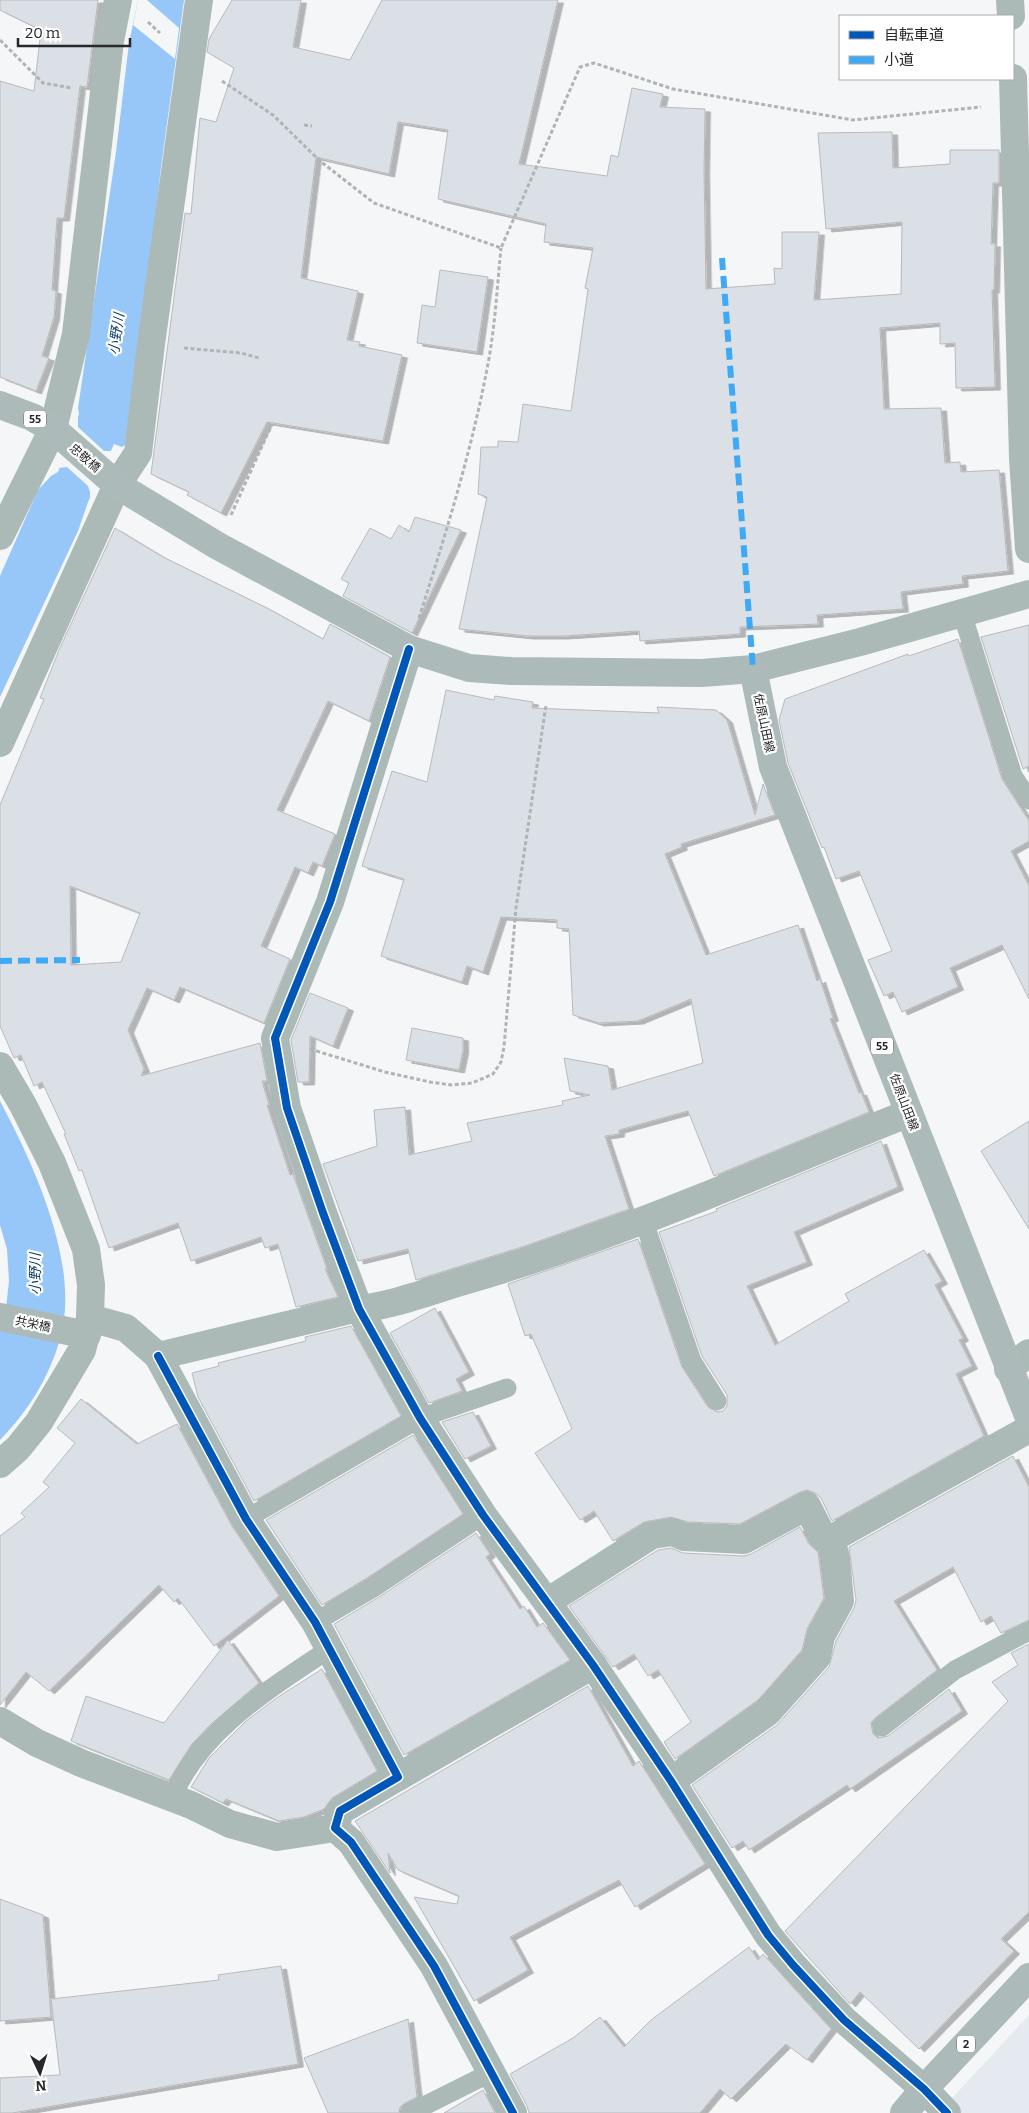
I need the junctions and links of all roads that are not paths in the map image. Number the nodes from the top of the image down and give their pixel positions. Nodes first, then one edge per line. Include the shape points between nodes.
1 (118, 0) edge
2 (199, 0) edge
3 (1010, 0) edge
4 (1011, 15) edge
5 (1013, 91) edge
6 (0, 405) edge
7 (59, 435) junction
8 (111, 480) junction
9 (0, 536) edge
10 (1029, 550) edge
11 (1029, 594) edge
12 (962, 613) junction
13 (409, 649) junction
14 (753, 669) junction
15 (0, 743) edge
16 (1029, 800) edge
17 (0, 1066) edge
18 (909, 1113) junction
19 (643, 1219) junction
20 (359, 1309) junction
21 (2, 1318) edge
22 (80, 1328) junction
23 (158, 1356) junction
24 (1019, 1361) edge
25 (507, 1388) dead end
26 (717, 1401) dead end
27 (420, 1418) junction
28 (1029, 1418) edge
29 (1029, 1429) edge
30 (0, 1464) edge
31 (483, 1514) junction
32 (246, 1519) junction
33 (831, 1539) junction
34 (547, 1602) junction
35 (315, 1622) junction
36 (1029, 1631) edge
37 (329, 1649) junction
38 (593, 1665) junction
39 (0, 1721) edge
40 (882, 1727) dead end
41 (398, 1777) junction
42 (671, 1781) junction
43 (172, 1798) junction
44 (335, 1828) junction
45 (1029, 1977) edge
46 (490, 2073) junction
47 (924, 2089) junction
48 (410, 2113) edge
49 (512, 2113) edge
50 (904, 2113) edge
51 (947, 2113) edge

1 - 7 street via 110,41 76,334
2 - 8 street via 138,453
3 - 4 street
5 - 10 street via 1023,458
6 - 7 main road, 55 via 32,417
7 - 8 main road, 忠敬橋 / 55
7 - 9 street
8 - 13 main road, 55 via 218,546
8 - 15 street
11 - 12 street
12 - 14 street
12 - 16 lane via 1013,776
13 - 14 main road, 55 via 469,668 551,672
13 - 20 street via 330,902 275,1038 287,1108
14 - 18 main road, 佐原山田線 / 55 via 773,767
17 - 22 street via 52,1163 86,1249 91,1285
18 - 19 street
18 - 24 main road, 佐原山田線 / 55
19 - 20 street via 507,1268
19 - 26 lane via 692,1361
20 - 23 street
20 - 27 street
21 - 22 street, 共栄橋
22 - 23 street, 共栄橋 via 126,1328
22 - 30 street via 82,1350 39,1422
23 - 32 street
24 - 28 main road, 佐原山田線 / 55
25 - 27 lane
27 - 31 street
27 - 32 lane
29 - 33 street
31 - 34 street
31 - 35 lane via 373,1588
32 - 35 street
33 - 34 street via 823,1537 807,1506 744,1540 684,1537 673,1532 652,1535
33 - 42 street via 840,1601 821,1636 817,1657 768,1712
34 - 38 street
35 - 37 street
36 - 40 lane via 955,1670
37 - 41 street
37 - 43 lane via 225,1723 180,1780
38 - 41 street
38 - 42 street
39 - 43 street via 37,1743
41 - 44 street via 340,1811
42 - 47 street via 768,1935 793,1966 844,2020
43 - 44 street via 230,1824 277,1837
44 - 46 street via 351,1842 434,1966
45 - 47 main road, 2
46 - 48 lane
46 - 49 street
47 - 50 main road, 2
47 - 51 street

